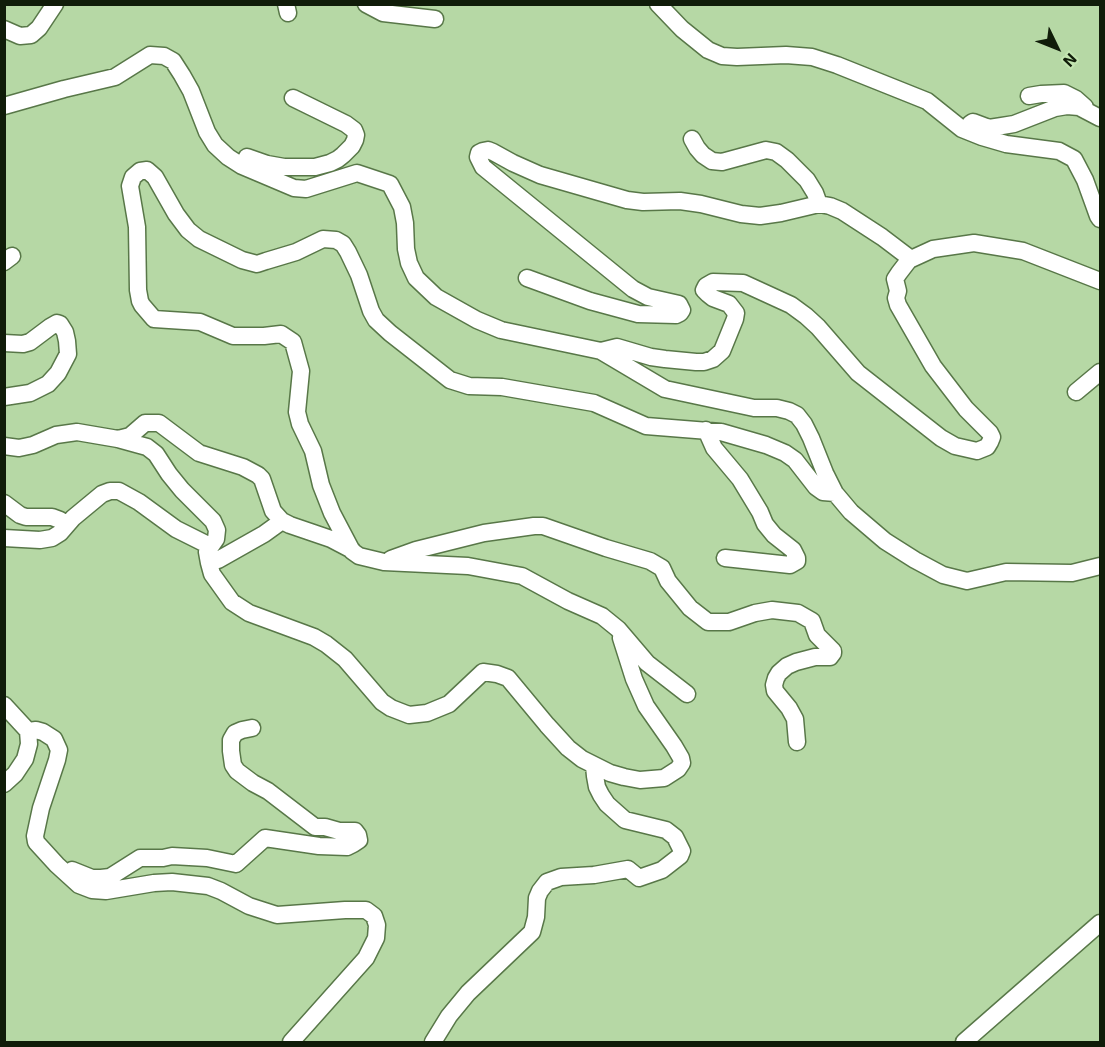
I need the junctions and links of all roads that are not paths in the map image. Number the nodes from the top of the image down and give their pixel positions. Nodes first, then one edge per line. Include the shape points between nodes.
1 (55, 4) edge
2 (366, 4) edge
3 (658, 4) edge
4 (435, 19) dead end
5 (4, 29) edge
6 (1029, 96) dead end
7 (293, 98) dead end
8 (4, 106) edge
9 (1095, 115) edge
10 (962, 129) junction
11 (692, 139) dead end
12 (219, 150) junction
13 (819, 204) junction
14 (1101, 219) edge
15 (911, 259) junction
16 (527, 278) dead end
17 (1101, 281) edge
18 (4, 343) edge
19 (601, 351) junction
20 (1101, 372) edge
21 (1076, 392) dead end
22 (4, 397) edge
23 (706, 430) junction
24 (118, 439) junction
25 (4, 446) edge
26 (835, 493) junction
27 (4, 503) edge
28 (282, 521) junction
29 (67, 525) junction
30 (4, 538) edge
31 (210, 546) junction
32 (352, 551) junction
33 (724, 558) dead end
34 (384, 562) junction
35 (209, 563) junction
36 (1101, 566) edge
37 (618, 629) junction
38 (687, 694) dead end
39 (4, 705) edge
40 (252, 728) dead end
41 (28, 731) junction
42 (797, 742) dead end
43 (594, 766) junction
44 (4, 784) edge
45 (48, 856) junction
46 (1101, 922) edge
47 (291, 1042) edge
48 (433, 1042) edge
49 (964, 1042) edge

1 - 5 street via 31,35 20,36
2 - 4 street via 383,13
3 - 10 street via 708,50 722,56 812,57 927,101
6 - 9 street via 1064,93
7 - 12 street via 354,130 355,140 343,155 330,163 296,168
8 - 12 street via 116,77 150,55 164,56 173,61 182,75
9 - 10 street via 1079,107 1061,106 1014,124 989,128 973,122
10 - 14 street via 1006,144 1059,151 1074,159
11 - 13 street via 703,155 723,162 766,150 776,152 807,180
12 - 19 street via 242,166 294,188 306,189 357,173 390,184 402,207 409,263 416,278 436,297 501,330
13 - 15 street via 842,211
13 - 16 street via 760,216 680,201 627,200 540,175 483,151 478,157 483,167 633,289 679,304 682,309 676,315 638,314
15 - 17 street via 933,249 974,243 1023,251
15 - 19 street via 896,279 897,304 933,366 990,433 990,442 983,449 955,446 941,438 858,373 806,316 743,283 713,282 704,290 729,304 736,313 722,351 709,361 651,357 617,347
18 - 22 street via 30,342 57,322 68,341 68,354 48,384 30,393
19 - 26 street via 665,389 754,408 777,408 797,415
20 - 21 street
23 - 26 street via 755,441 785,453 816,487
23 - 32 street via 646,426 594,403 450,380 376,320 343,244 323,239 257,264 242,260 188,230 155,177 147,170 140,171 130,186 142,306 154,320 200,322 233,336 281,334 293,342 301,371 297,412 300,424 313,451 332,513
23 - 33 street via 765,524 793,550 797,561 790,565
24 - 25 street via 65,432 33,445
24 - 28 street via 130,436 145,423 159,423 199,453 258,475 273,511
24 - 31 street via 147,447 156,454 182,490 213,521 216,539
26 - 36 street via 885,541 943,575 967,581 1006,572 1071,573
27 - 29 street via 20,515 52,517
28 - 32 street
28 - 35 street
29 - 30 street via 52,538
29 - 31 street via 102,494 119,491 176,530
31 - 35 street
32 - 34 street
34 - 37 street via 468,566 522,576 602,616
34 - 42 street via 484,534 543,526 650,561 662,568 690,608 708,622 729,622 772,610 798,613 812,621 817,635 833,653 830,657 796,662 776,678 775,691 795,720
35 - 43 street via 212,574 232,602 249,613 326,644 391,708 409,715 427,713 449,704 483,672 497,674 508,678 568,748
37 - 38 street via 647,663
37 - 43 street via 633,679 682,764 664,778 640,780
39 - 41 street
40 - 45 street via 235,733 231,740 237,771 315,827 355,831 359,840 347,847 265,838 236,864 207,858 140,858 110,877 101,878 76,872
41 - 44 street via 25,759
41 - 45 street via 43,732 54,739 59,750 35,836
43 - 48 street via 597,787 607,804 625,820 666,830 675,837 682,851 680,856 662,870 639,878 628,869 547,882 537,898 532,932 468,993
45 - 47 street via 79,885 92,890 172,882 208,886 277,915 366,910 374,916 376,938 366,958
46 - 49 street

